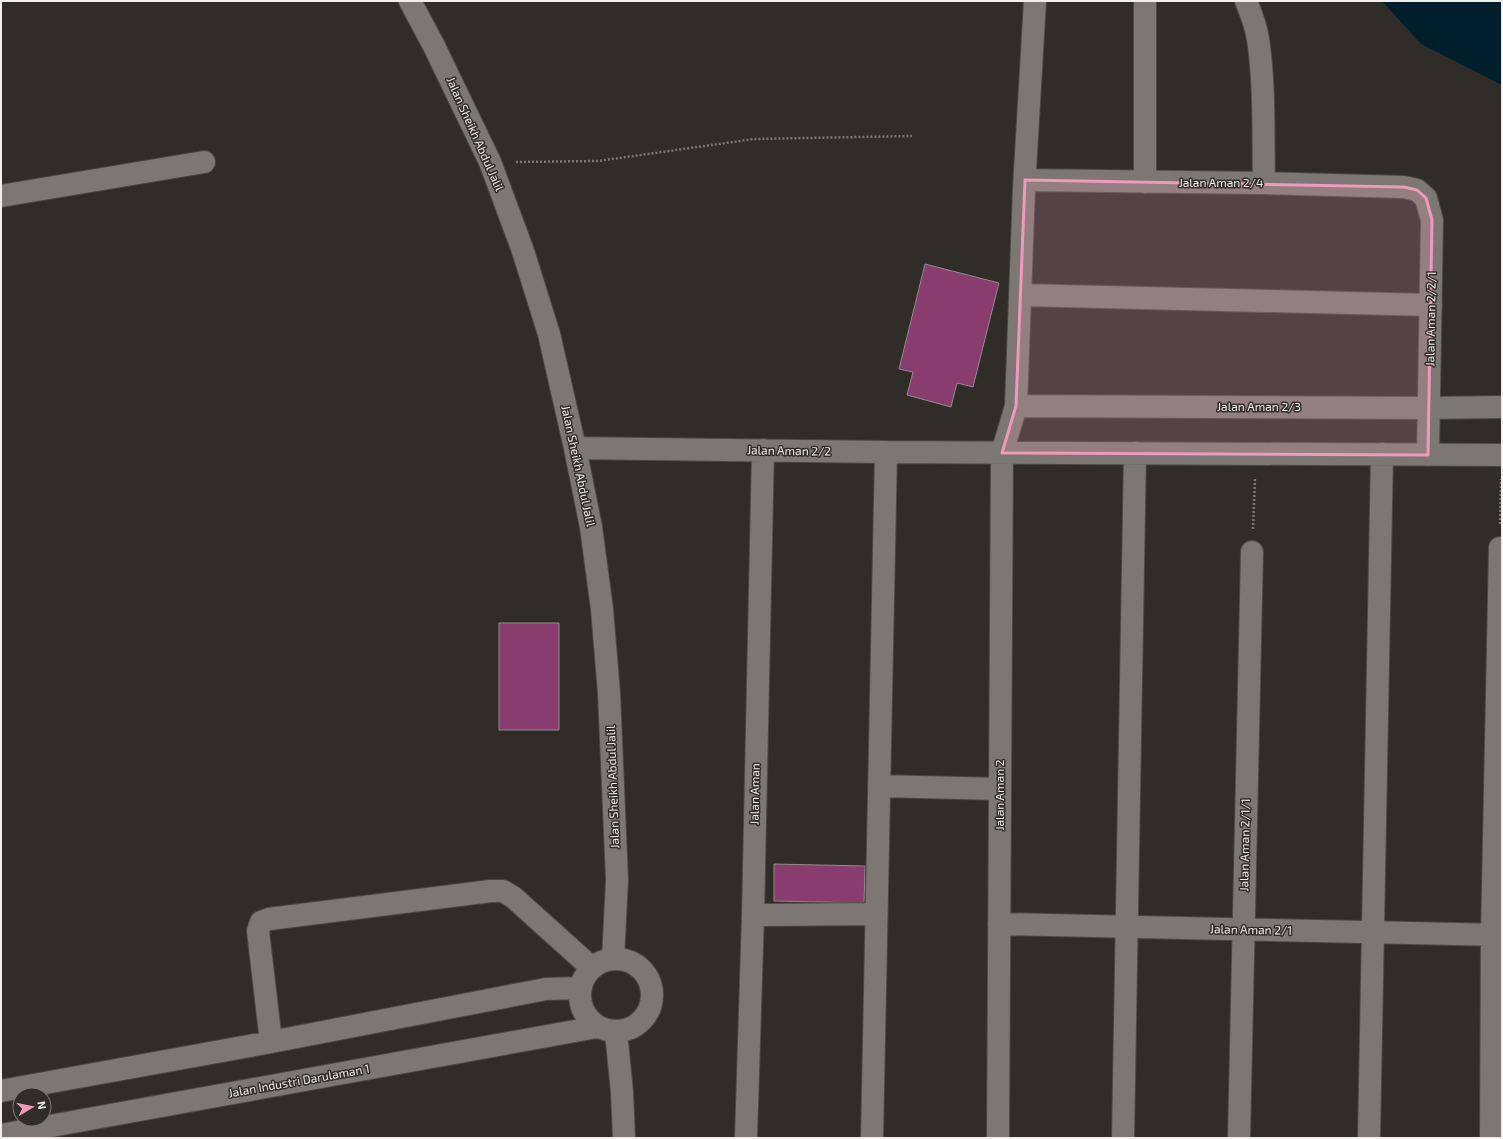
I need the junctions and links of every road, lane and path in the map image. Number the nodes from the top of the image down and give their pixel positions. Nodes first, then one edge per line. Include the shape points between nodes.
1 (410, 1) edge
2 (1035, 1) edge
3 (1145, 1) edge
4 (1246, 1) edge
5 (912, 136) dead end
6 (204, 162) dead end
7 (490, 162) junction
8 (1024, 180) junction
9 (1145, 182) junction
10 (1264, 183) junction
11 (1417, 190) joint
12 (1, 196) edge
13 (1021, 295) junction
14 (1431, 305) junction
15 (1016, 406) junction
16 (1502, 407) edge
17 (1429, 408) junction
18 (575, 448) junction
19 (763, 450) junction
20 (886, 452) junction
21 (1002, 452) junction
22 (1135, 453) junction
23 (1256, 454) junction
24 (1382, 454) junction
25 (1428, 454) junction
26 (1502, 455) edge
27 (1500, 548) joint
28 (1252, 552) joint
29 (879, 786) junction
30 (1000, 789) junction
31 (876, 914) junction
32 (753, 915) junction
33 (999, 924) junction
34 (1128, 927) junction
35 (1243, 929) junction
36 (1373, 932) junction
37 (1497, 935) edge
38 (613, 959) junction
39 (592, 968) junction
40 (581, 988) junction
41 (607, 1029) junction
42 (271, 1042) junction
43 (1, 1092) edge
44 (14, 1135) edge
45 (624, 1138) edge
46 (746, 1138) edge
47 (872, 1138) edge
48 (998, 1138) edge
49 (1123, 1138) edge
50 (1238, 1138) edge
51 (1369, 1138) edge
52 (1492, 1138) edge

1 - 7 street, Jalan Sheikh Abdul Jalil
2 - 8 street, Jalan Aman 2
3 - 9 street
4 - 10 street via 1258,38
5 - 7 path via 754,139 598,161
6 - 12 street
7 - 18 street, Jalan Sheikh Abdul Jalil via 523,251 549,334
8 - 9 street, Jalan Aman 2/4
8 - 13 street, Jalan Aman 2
9 - 10 street, Jalan Aman 2/4
10 - 11 street, Jalan Aman 2/4
11 - 14 street, Jalan Aman 2/2/1 via 1426,198 1432,220
13 - 14 street
13 - 15 street, Jalan Aman 2
14 - 17 street, Jalan Aman 2/2/1
15 - 17 street, Jalan Aman 2/3
15 - 21 street, Jalan Aman 2
16 - 17 street, Jalan Aman 2/3
17 - 25 street, Jalan Aman 2/2/1
18 - 19 street, Jalan Aman 2/2
18 - 38 street, Jalan Sheikh Abdul Jalil via 591,527 602,609 609,693 617,880
19 - 20 street, Jalan Aman 2/2
19 - 32 street, Jalan Aman
20 - 21 street, Jalan Aman 2/2
20 - 29 street
21 - 22 street, Jalan Aman 2/2
21 - 30 street, Jalan Aman 2
22 - 23 street, Jalan Aman 2/2
22 - 34 street
23 - 24 street, Jalan Aman 2/2
23 - 28 path
24 - 25 street, Jalan Aman 2/2
24 - 36 street
25 - 26 street, Jalan Aman 2/2
26 - 27 path
27 - 37 street
28 - 35 street, Jalan Aman 2/1/1
29 - 30 street
29 - 31 street
30 - 33 street, Jalan Aman 2
31 - 32 street
31 - 47 street
32 - 46 street, Jalan Aman
33 - 34 street, Jalan Aman 2/1
33 - 48 street, Jalan Aman 2
34 - 35 street, Jalan Aman 2/1
34 - 49 street
35 - 36 street, Jalan Aman 2/1
35 - 50 street, Jalan Aman 2/1/1
36 - 37 street, Jalan Aman 2/1
36 - 51 street
37 - 52 street
38 - 39 street
38 - 41 street via 635,964 644,972 650,982 652,994 646,1016 638,1024 628,1030
39 - 40 street
39 - 42 street via 513,897 503,891 270,919 261,922 258,931
40 - 41 street via 583,1010 589,1019
40 - 42 street via 546,989
41 - 44 street, Jalan Industri Darulaman 1
41 - 45 street via 622,1092
42 - 43 street

